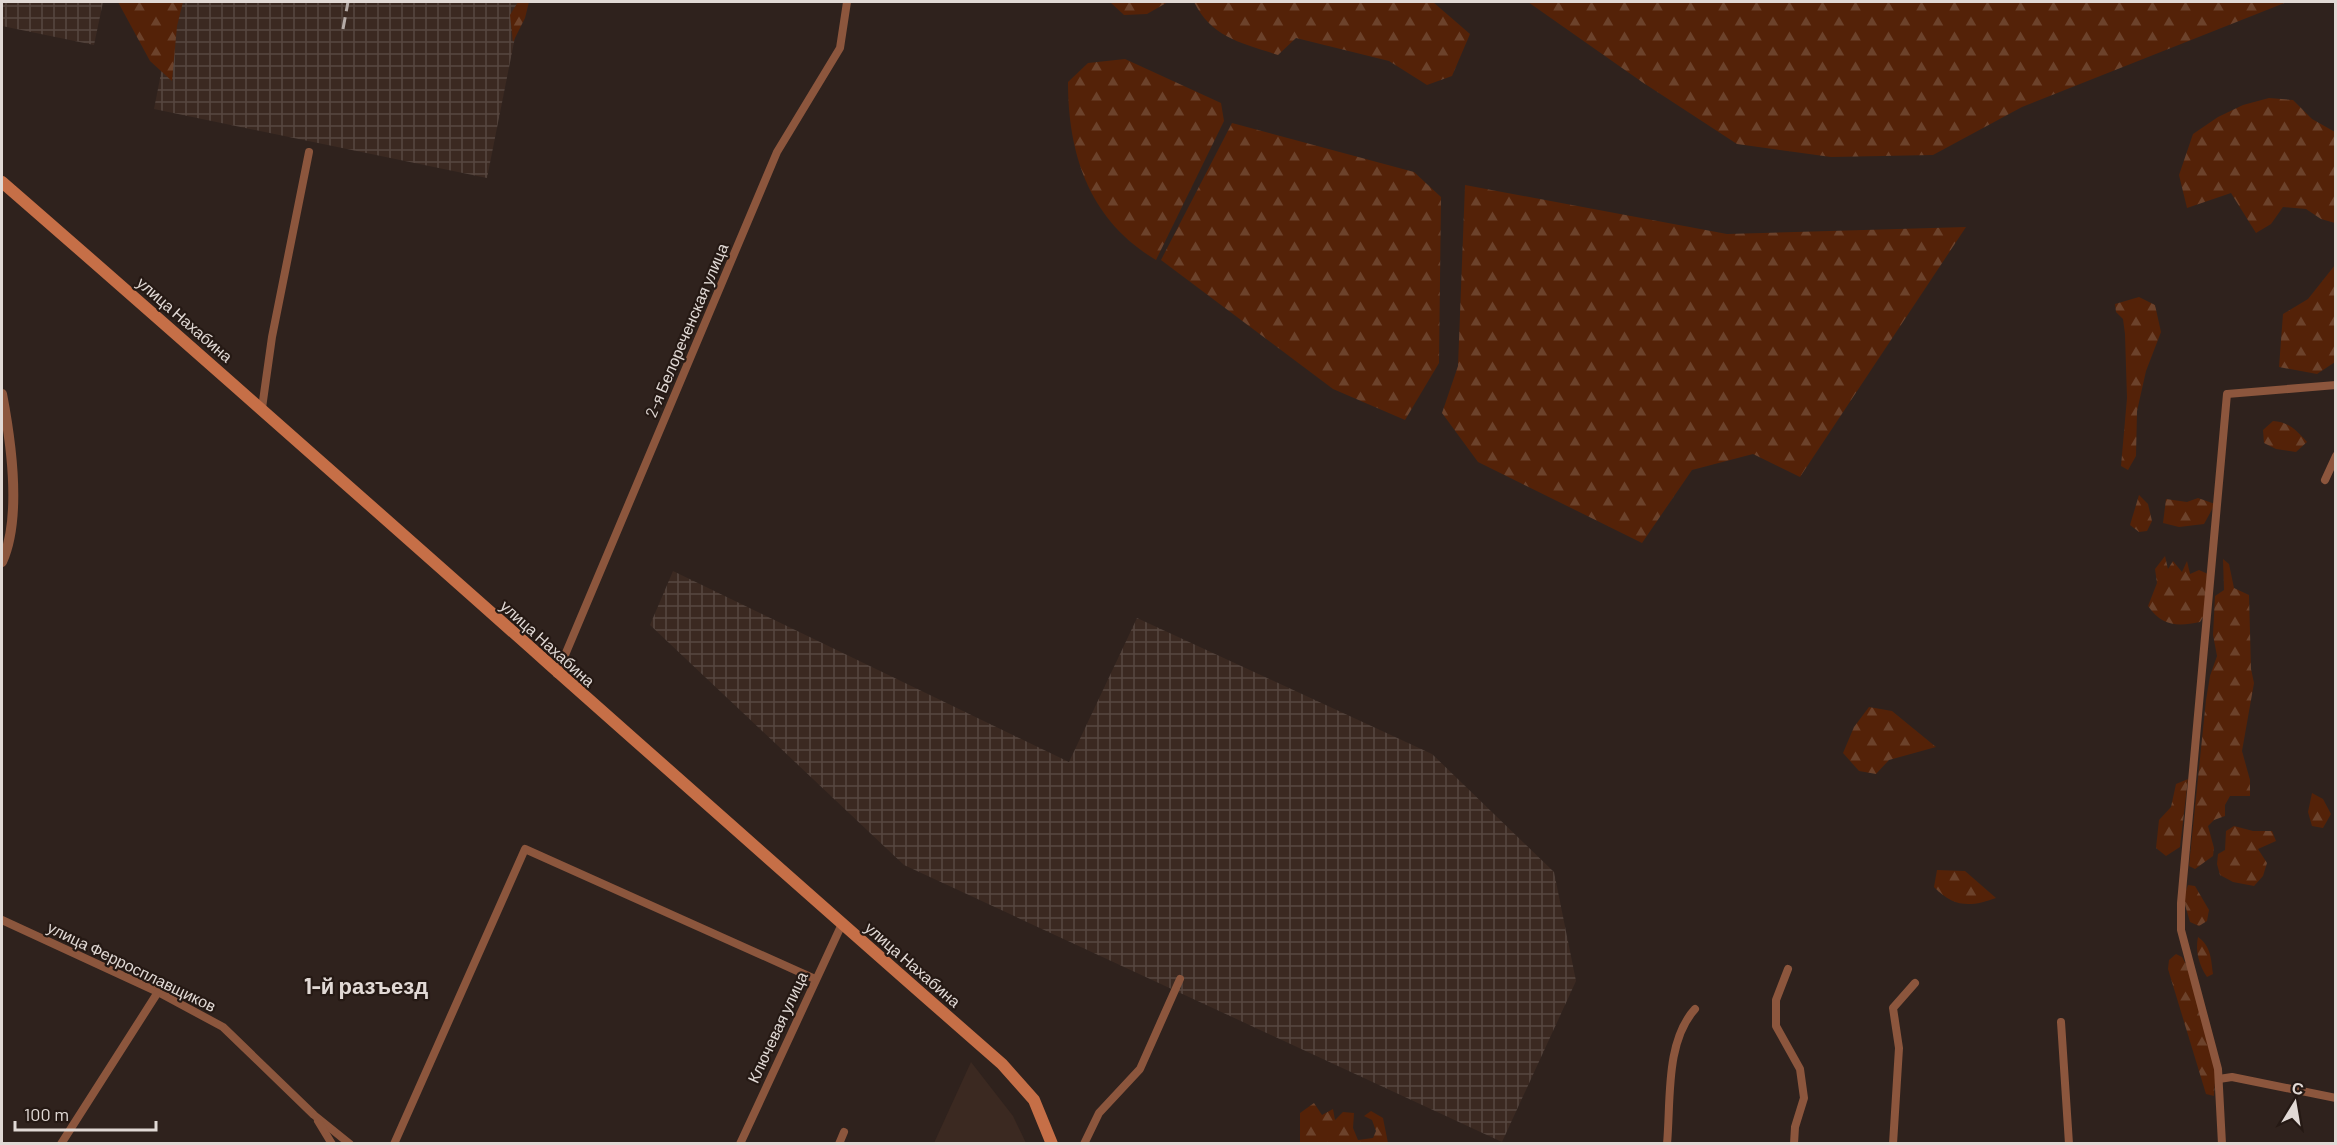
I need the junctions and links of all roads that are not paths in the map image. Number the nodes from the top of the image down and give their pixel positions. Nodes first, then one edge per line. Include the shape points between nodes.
1 (847, 2) edge
2 (309, 152) dead end
3 (2, 182) edge
4 (2336, 385) edge
5 (2, 394) edge
6 (261, 408) junction
7 (2336, 456) edge
8 (2325, 480) dead end
9 (2, 562) edge
10 (557, 674) junction
11 (2, 920) edge
12 (842, 924) junction
13 (1788, 969) dead end
14 (815, 979) junction
15 (1180, 979) dead end
16 (1915, 983) dead end
17 (159, 992) junction
18 (1695, 1009) dead end
19 (2061, 1022) dead end
20 (2219, 1079) junction
21 (2336, 1098) edge
22 (314, 1115) junction
23 (844, 1132) dead end
24 (61, 1143) edge
25 (332, 1143) edge
26 (350, 1143) edge
27 (394, 1143) edge
28 (740, 1143) edge
29 (839, 1143) edge
30 (1052, 1143) edge
31 (1084, 1143) edge
32 (1667, 1143) edge
33 (1794, 1143) edge
34 (1893, 1143) edge
35 (2069, 1143) edge
36 (2222, 1143) edge

1 - 10 street, 2-я Белореченская улица via 840,48 777,152
2 - 6 street
3 - 6 main road, улица Нахабина
4 - 20 street via 2228,394 2181,903 2181,930
5 - 9 street via 11,443 11,532
6 - 10 main road, улица Нахабина
7 - 8 street
10 - 12 main road, улица Нахабина
11 - 17 street, улица Ферросплавщиков
12 - 14 street, Ключевая улица
12 - 30 main road, улица Нахабина via 1020,1082 1034,1100
13 - 33 street via 1776,1000 1776,1026 1800,1069 1804,1098
14 - 27 street via 525,849
14 - 28 street, Ключевая улица
15 - 31 street via 1140,1070 1099,1113
16 - 34 street via 1893,1008 1899,1048
17 - 22 street, улица Ферросплавщиков via 223,1027
17 - 24 street
18 - 32 street via 1683,1022 1675,1053
19 - 35 street
20 - 21 street via 2232,1077
20 - 36 street
22 - 25 street
22 - 26 street, улица Ферросплавщиков
23 - 29 street

